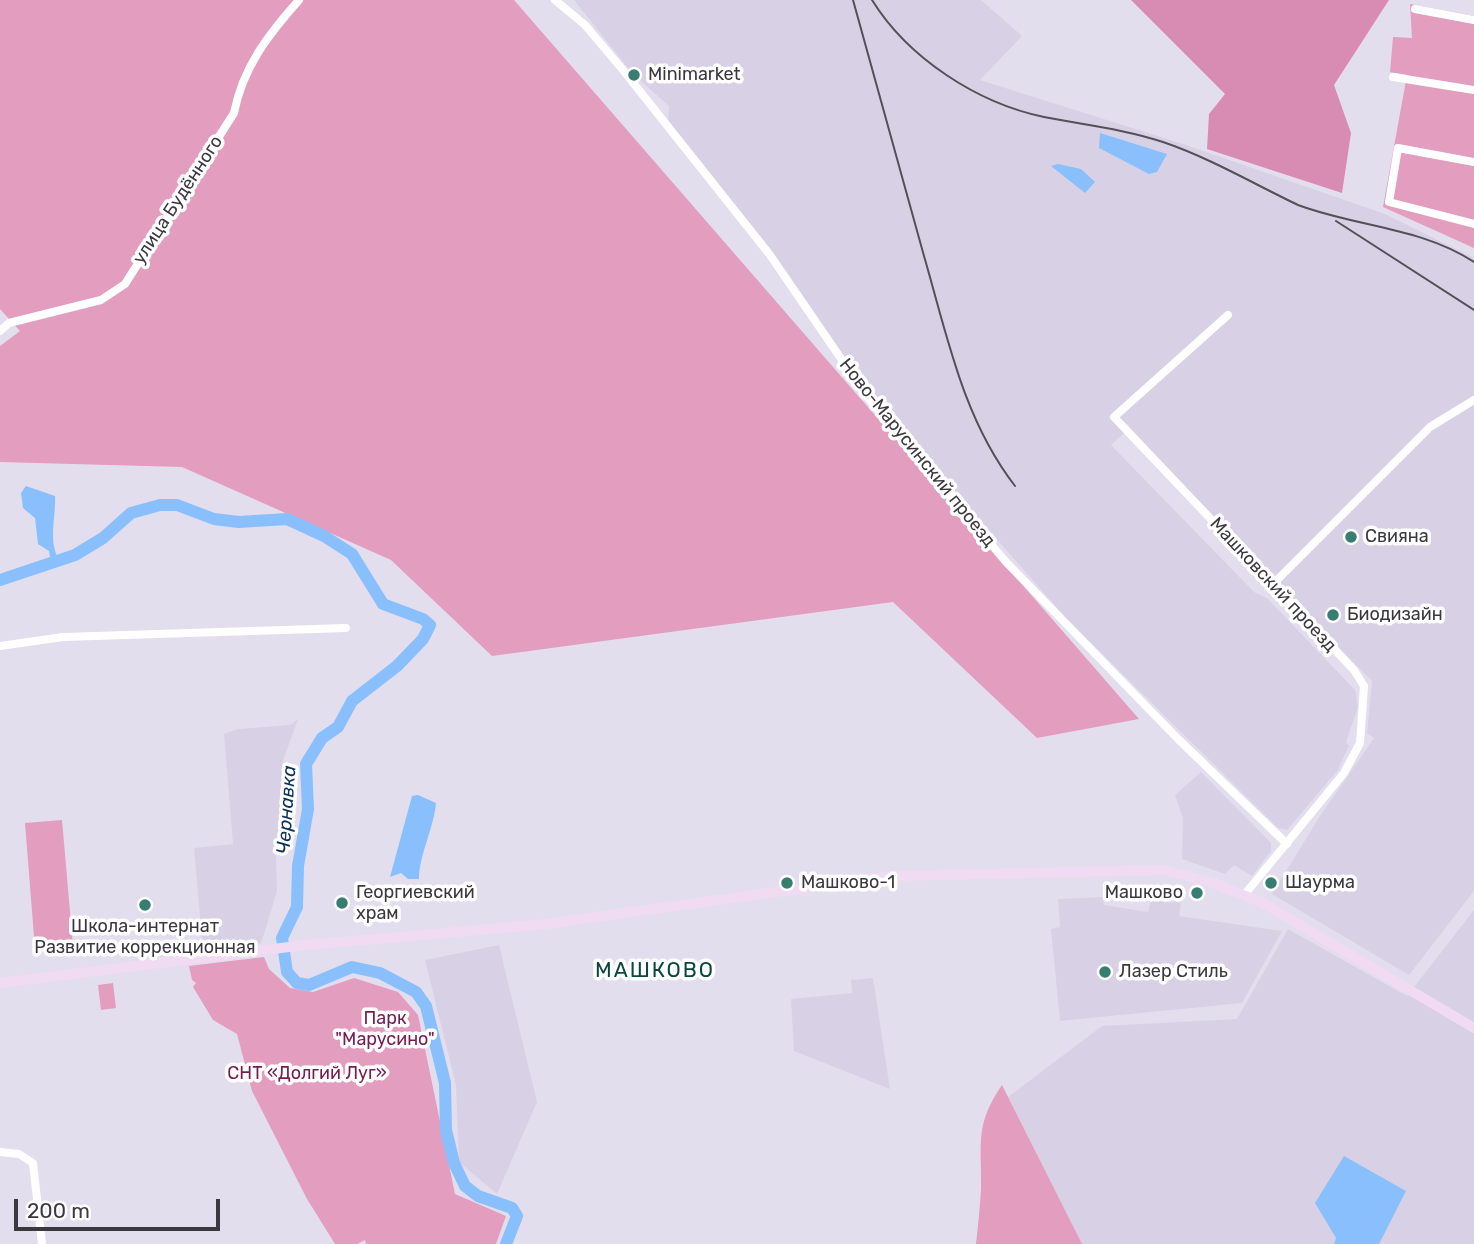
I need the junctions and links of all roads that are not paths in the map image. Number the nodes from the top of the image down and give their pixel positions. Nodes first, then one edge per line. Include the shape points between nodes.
1 (299, 0) edge
2 (555, 0) edge
3 (1415, 9) dead end
4 (1474, 20) edge
5 (1393, 77) dead end
6 (1474, 90) edge
7 (1474, 162) edge
8 (1474, 224) edge
9 (1228, 315) dead end
10 (0, 331) edge
11 (1474, 400) edge
12 (1273, 584) junction
13 (346, 628) dead end
14 (0, 646) edge
15 (1287, 844) junction
16 (1245, 894) junction
17 (0, 983) edge
18 (1474, 1028) edge
19 (0, 1152) edge
20 (42, 1244) edge

1 - 10 street, улица Будённого via 261,43 241,84 234,113 124,285 101,300 9,323
2 - 15 street, Ново-Марусинский проезд via 623,70 769,256 868,398 1006,562
3 - 4 street
5 - 6 street
7 - 8 street via 1398,148 1389,202
9 - 12 street, Машковский проезд via 1114,416
11 - 12 street via 1430,427
12 - 15 street, Машковский проезд via 1364,686 1360,743 1344,773
13 - 14 street via 62,637
15 - 16 street, Машковский проезд
16 - 17 street via 1166,870 921,873 489,930 305,945
16 - 18 street
19 - 20 street via 19,1154 33,1163

